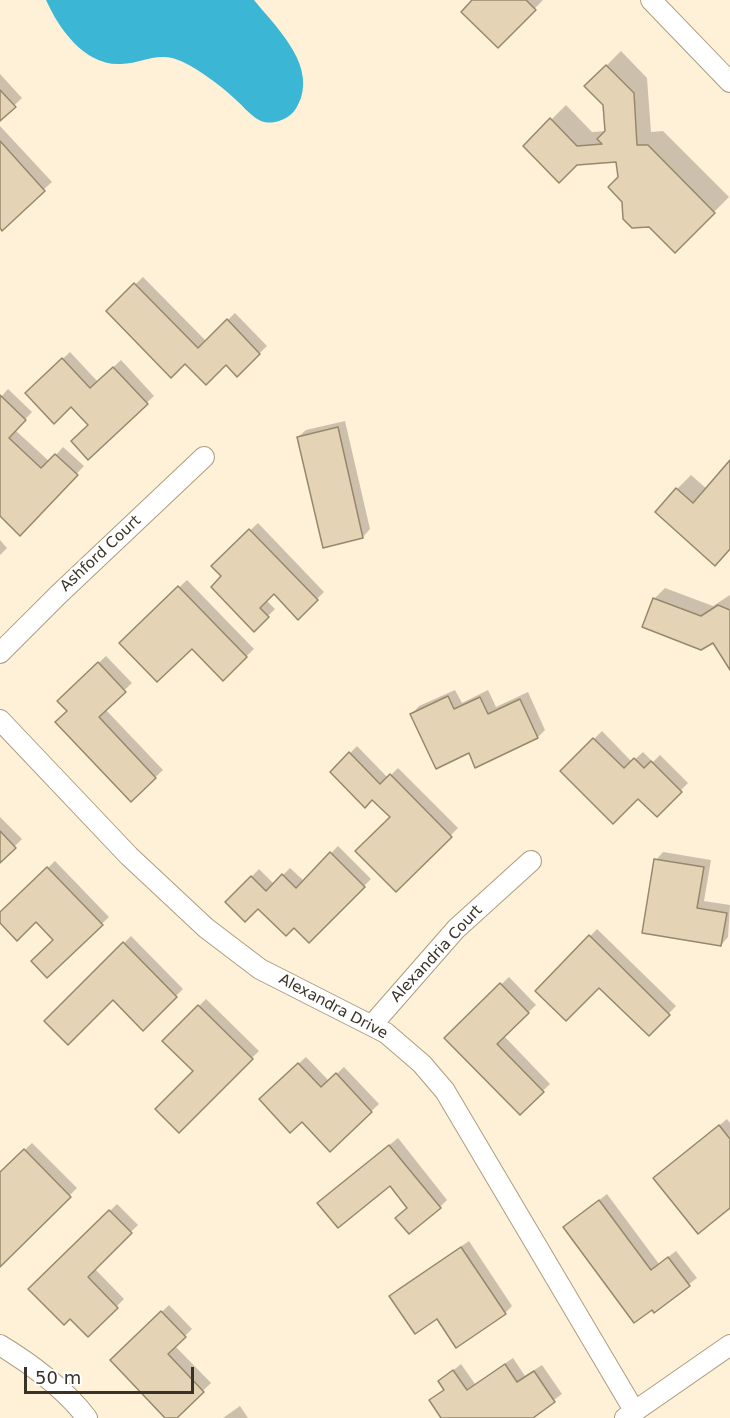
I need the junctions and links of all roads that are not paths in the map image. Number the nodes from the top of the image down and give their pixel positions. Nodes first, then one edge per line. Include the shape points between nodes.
1 (651, 0) edge
2 (730, 82) edge
3 (204, 457) dead end
4 (0, 653) edge
5 (0, 720) edge
6 (531, 861) dead end
7 (372, 1025) junction
8 (0, 1345) edge
9 (730, 1345) edge
10 (630, 1415) edge
11 (87, 1418) edge

1 - 2 street
3 - 4 street, Ashford Court
5 - 7 street, Alexandra Drive via 129,856 206,928 260,969
6 - 7 street, Alexandria Court via 456,929
7 - 10 street, Alexandra Drive via 422,1064 445,1091
8 - 11 street via 30,1365
9 - 10 street

